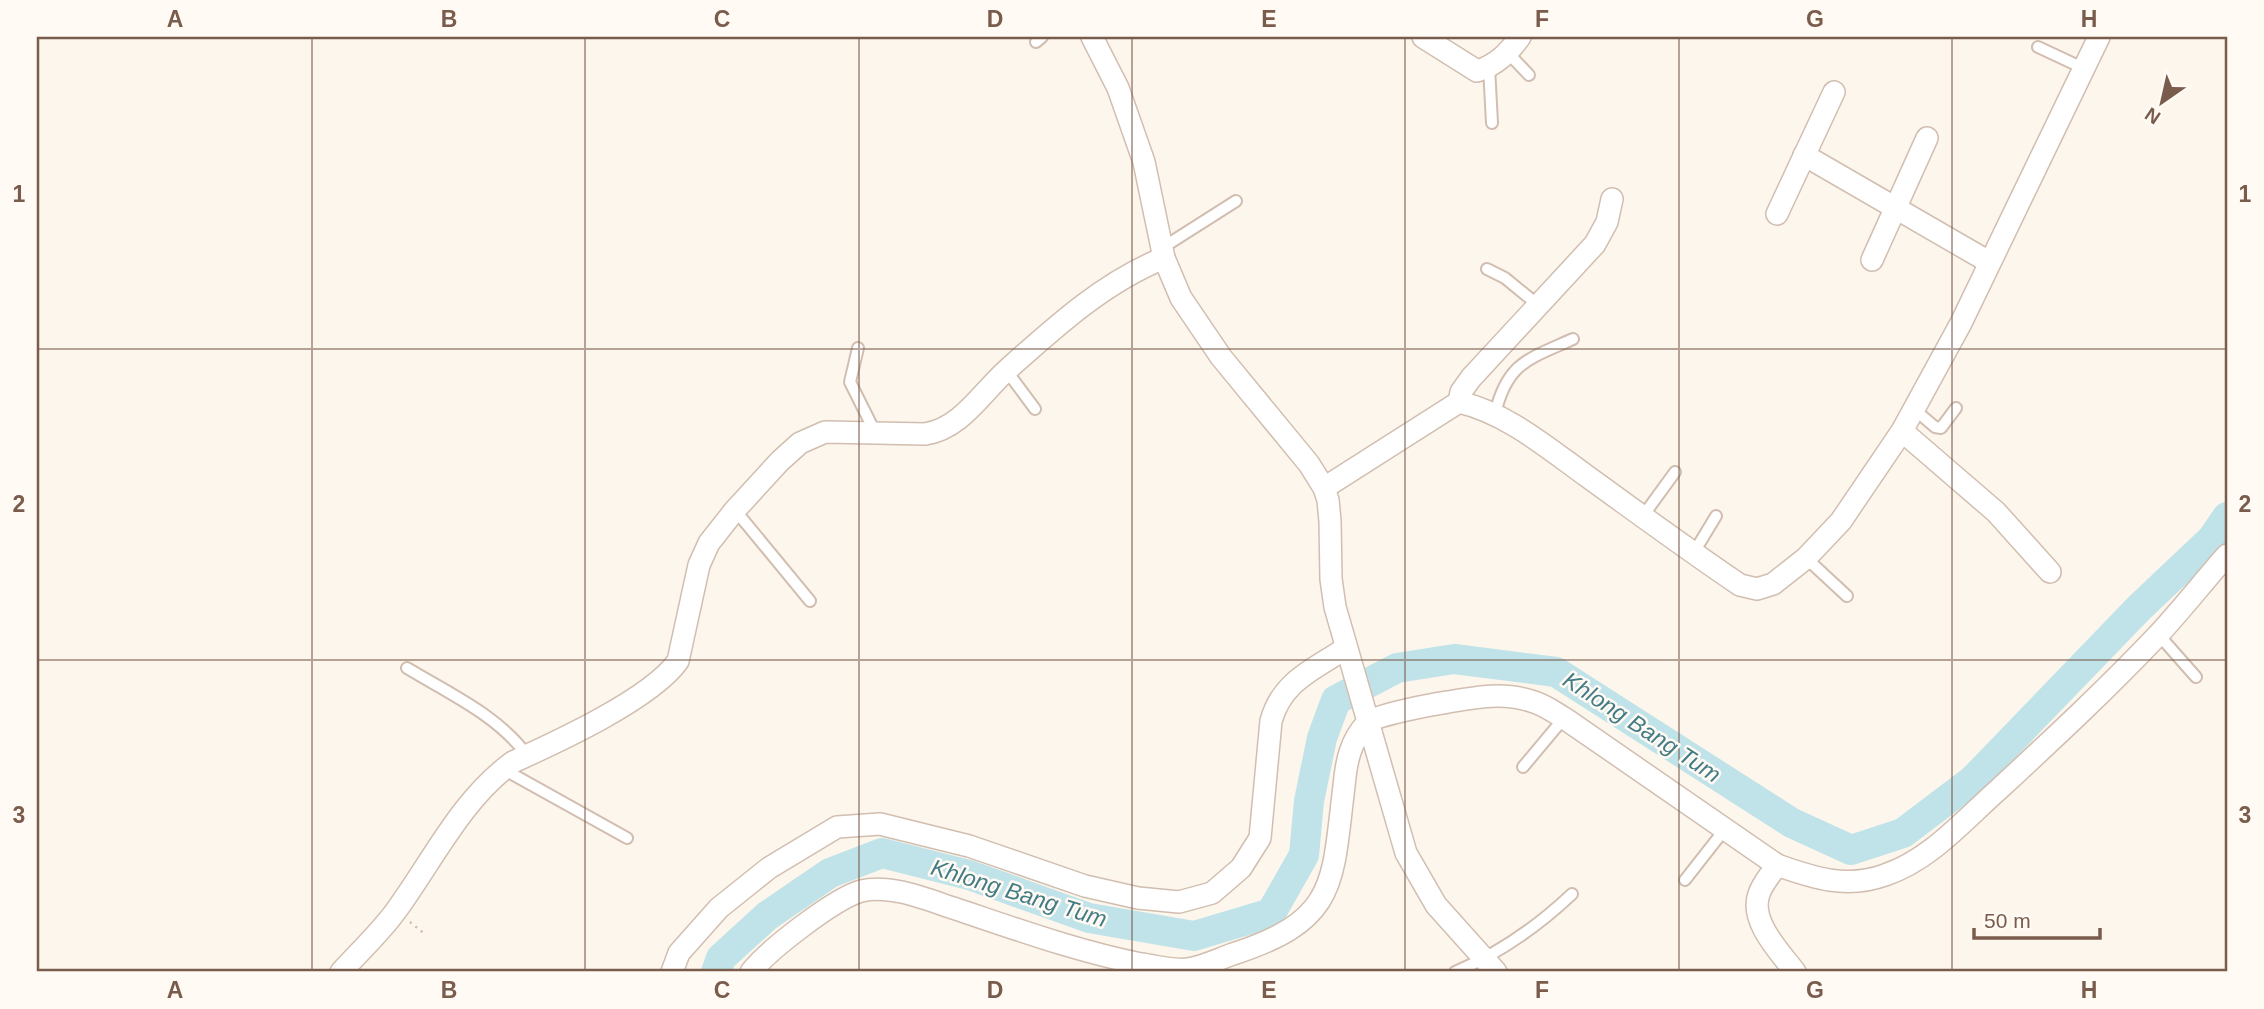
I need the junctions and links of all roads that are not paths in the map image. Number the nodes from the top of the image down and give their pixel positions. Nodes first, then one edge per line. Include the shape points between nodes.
1 (1092, 37) edge
2 (1423, 37) edge
3 (2099, 37) edge
4 (1514, 45) edge
5 (2038, 47) dead end
6 (1489, 67) junction
7 (2084, 68) junction
8 (1530, 75) dead end
9 (1834, 92) dead end
10 (1492, 123) dead end
11 (1927, 138) dead end
12 (1804, 155) junction
13 (1612, 199) dead end
14 (1236, 201) dead end
15 (1897, 208) junction
16 (1777, 214) dead end
17 (1163, 253) junction
18 (1872, 260) dead end
19 (1989, 262) junction
20 (1487, 269) dead end
21 (1538, 305) junction
22 (1573, 339) dead end
23 (858, 348) dead end
24 (1006, 370) junction
25 (1459, 402) junction
26 (1956, 408) dead end
27 (1035, 409) dead end
28 (1915, 410) junction
29 (1495, 414) junction
30 (875, 432) junction
31 (1902, 432) junction
32 (1675, 472) dead end
33 (1324, 488) junction
34 (735, 510) junction
35 (1643, 516) junction
36 (1716, 516) dead end
37 (1693, 554) junction
38 (2227, 555) edge
39 (1806, 558) junction
40 (2050, 572) dead end
41 (1847, 596) dead end
42 (810, 601) dead end
43 (2158, 634) junction
44 (1347, 654) junction
45 (407, 668) dead end
46 (2196, 677) dead end
47 (1367, 717) junction
48 (1564, 718) junction
49 (527, 755) junction
50 (1523, 767) dead end
51 (503, 769) junction
52 (1725, 829) junction
53 (627, 838) dead end
54 (1777, 865) junction
55 (1685, 880) dead end
56 (1572, 894) dead end
57 (1490, 966) edge
58 (757, 970) edge
59 (1163, 970) edge
60 (1189, 971) edge
61 (341, 972) edge
62 (672, 972) edge
63 (1455, 972) edge
64 (1795, 972) edge

1 - 17 street via 1118,88 1143,162
2 - 6 street via 1477,71
3 - 7 street
4 - 6 street
4 - 8 lane
5 - 7 lane
6 - 10 lane
7 - 19 street
9 - 12 street
11 - 15 street
12 - 15 street
12 - 16 street
13 - 21 street via 1595,244
14 - 17 lane
15 - 18 street
15 - 19 street
17 - 24 street via 1100,292
17 - 33 street via 1199,327
19 - 28 street
20 - 21 lane
21 - 25 street via 1471,378
22 - 29 lane via 1532,357 1512,372
23 - 30 lane via 850,382
24 - 27 lane
24 - 30 street via 953,424 938,432
25 - 29 street
25 - 33 street
26 - 28 lane via 1941,428
28 - 31 street
29 - 35 street
30 - 34 street via 825,432 800,443
31 - 39 street via 1841,522
31 - 40 street via 1996,512
32 - 35 lane
33 - 44 street via 1331,579
34 - 42 lane
34 - 49 street via 709,542 699,565 673,670 636,698
35 - 37 street
36 - 37 lane
37 - 39 street via 1740,585 1757,589 1773,584
38 - 43 street
39 - 41 lane
43 - 46 lane
43 - 54 street via 2044,747 1914,862 1885,875 1838,883
44 - 47 street
44 - 62 street via 1288,687 1276,704 1270,721 1260,838 1241,868 1212,892 1179,902 1138,898 880,824 837,827 769,868 719,908 679,953
45 - 49 lane via 496,722
47 - 48 street via 1496,694 1533,701
47 - 57 street via 1406,853 1436,905
47 - 60 street via 1347,757 1331,877 1320,902 1283,934
48 - 50 lane
48 - 52 street
49 - 51 street
51 - 53 lane
51 - 61 street via 471,800 397,911
52 - 54 street
52 - 55 lane
54 - 64 street via 1759,892 1756,907 1765,931
56 - 57 lane
57 - 63 lane
58 - 59 street via 798,929 860,891 881,890 929,900 1076,950
59 - 60 street

